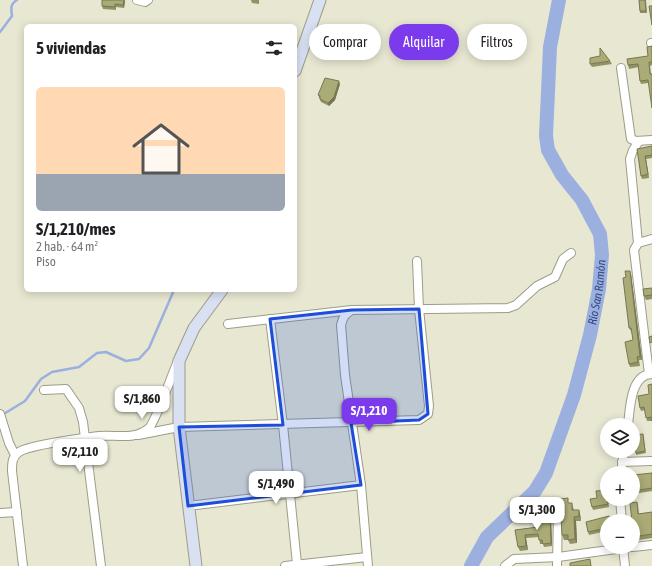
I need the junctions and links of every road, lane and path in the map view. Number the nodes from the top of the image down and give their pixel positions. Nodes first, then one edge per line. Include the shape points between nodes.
1 (136, 0) edge
2 (148, 0) edge
3 (319, 0) edge
4 (297, 65) edge
5 (620, 68) dead end
6 (652, 140) edge
7 (639, 141) junction
8 (652, 239) edge
9 (638, 242) junction
10 (571, 253) dead end
11 (417, 261) dead end
12 (221, 292) edge
13 (419, 309) junction
14 (352, 310) junction
15 (270, 319) junction
16 (228, 324) dead end
17 (179, 360) junction
18 (650, 374) edge
19 (44, 390) dead end
20 (0, 414) edge
21 (629, 418) edge
22 (351, 423) junction
23 (283, 425) junction
24 (179, 427) junction
25 (138, 435) junction
26 (85, 439) junction
27 (15, 455) junction
28 (623, 458) edge
29 (652, 461) edge
30 (622, 462) junction
31 (622, 466) edge
32 (361, 485) junction
33 (289, 494) junction
34 (188, 506) junction
35 (558, 511) dead end
36 (17, 512) junction
37 (0, 513) edge
38 (652, 545) edge
39 (640, 546) edge
40 (600, 551) edge
41 (626, 554) edge
42 (558, 557) junction
43 (368, 562) edge
44 (297, 564) junction
45 (24, 566) edge
46 (101, 566) edge
47 (196, 566) edge
48 (285, 566) edge
49 (505, 566) edge
50 (557, 566) edge
51 (625, 566) edge

1 - 2 street
3 - 4 main road
5 - 7 street via 629,136 630,139
6 - 7 street
7 - 9 street via 630,159
8 - 9 street
9 - 18 street via 634,250
10 - 13 street via 563,258 555,277 537,286 516,305 508,308
11 - 13 street
12 - 17 main road via 194,328
13 - 14 street
13 - 22 street via 428,414 419,420
14 - 15 street
14 - 22 street via 347,313 341,325
15 - 16 street
15 - 23 street
17 - 24 main road
17 - 25 street via 150,427
18 - 21 street via 637,383 631,397
19 - 26 street via 66,389 71,394 79,408
20 - 27 street
22 - 23 street
22 - 32 street
23 - 24 street
23 - 33 street
24 - 25 street
24 - 34 main road
25 - 26 street
26 - 27 street via 36,446
26 - 46 street
27 - 36 street via 12,471
28 - 30 street
29 - 30 street
30 - 31 street
32 - 33 street
32 - 43 street
33 - 34 street
33 - 44 street
34 - 47 main road
35 - 42 street
36 - 37 street
36 - 45 street
38 - 39 street
40 - 42 street
41 - 51 street
42 - 49 street via 514,559
42 - 50 street
43 - 44 street
44 - 48 street

